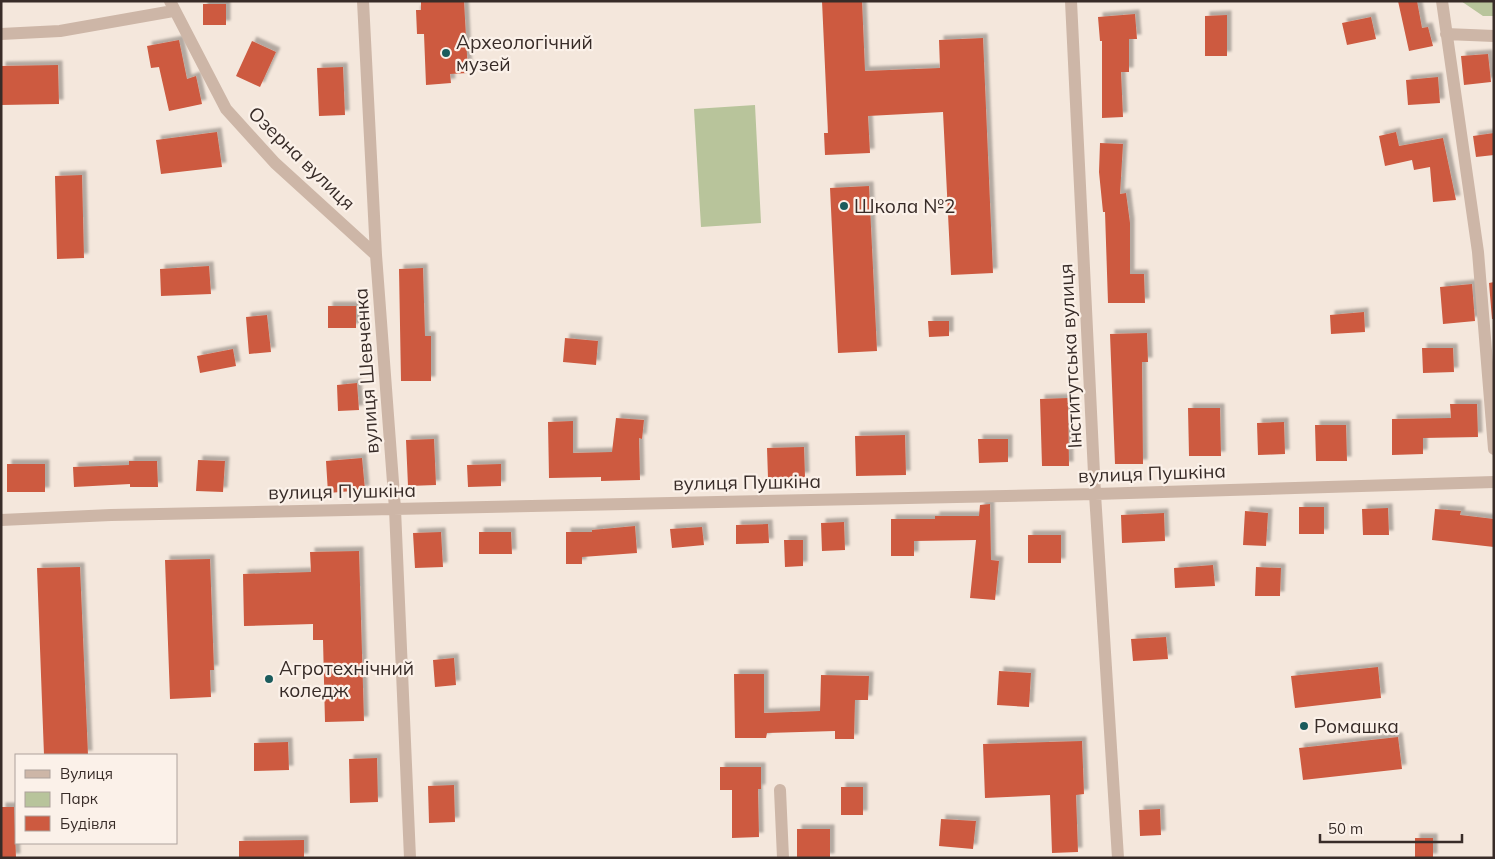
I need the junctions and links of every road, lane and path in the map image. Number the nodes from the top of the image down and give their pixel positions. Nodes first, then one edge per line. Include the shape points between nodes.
1 (362, 1) edge
2 (1071, 1) edge
3 (1442, 1) edge
4 (172, 6) edge
5 (1, 34) edge
6 (1446, 34) junction
7 (1494, 36) edge
8 (376, 255) junction
9 (1494, 449) edge
10 (1494, 482) edge
11 (1095, 494) junction
12 (395, 509) junction
13 (1, 520) edge
14 (780, 790) dead end
15 (410, 858) edge
16 (783, 858) edge
17 (1118, 858) edge

1 - 8 street, вулиця Шевченка
2 - 11 street, Інститутська вулиця
3 - 6 street
4 - 5 street via 60,31
4 - 8 street, Озерна вулиця via 226,109 275,163
6 - 7 street
6 - 9 street via 1478,252
8 - 12 street, вулиця Шевченка
10 - 11 street, вулиця Пушкіна
11 - 12 street, вулиця Пушкіна
11 - 17 street, Інститутська вулиця
12 - 13 street, вулиця Пушкіна
12 - 15 street, вулиця Шевченка
14 - 16 street

